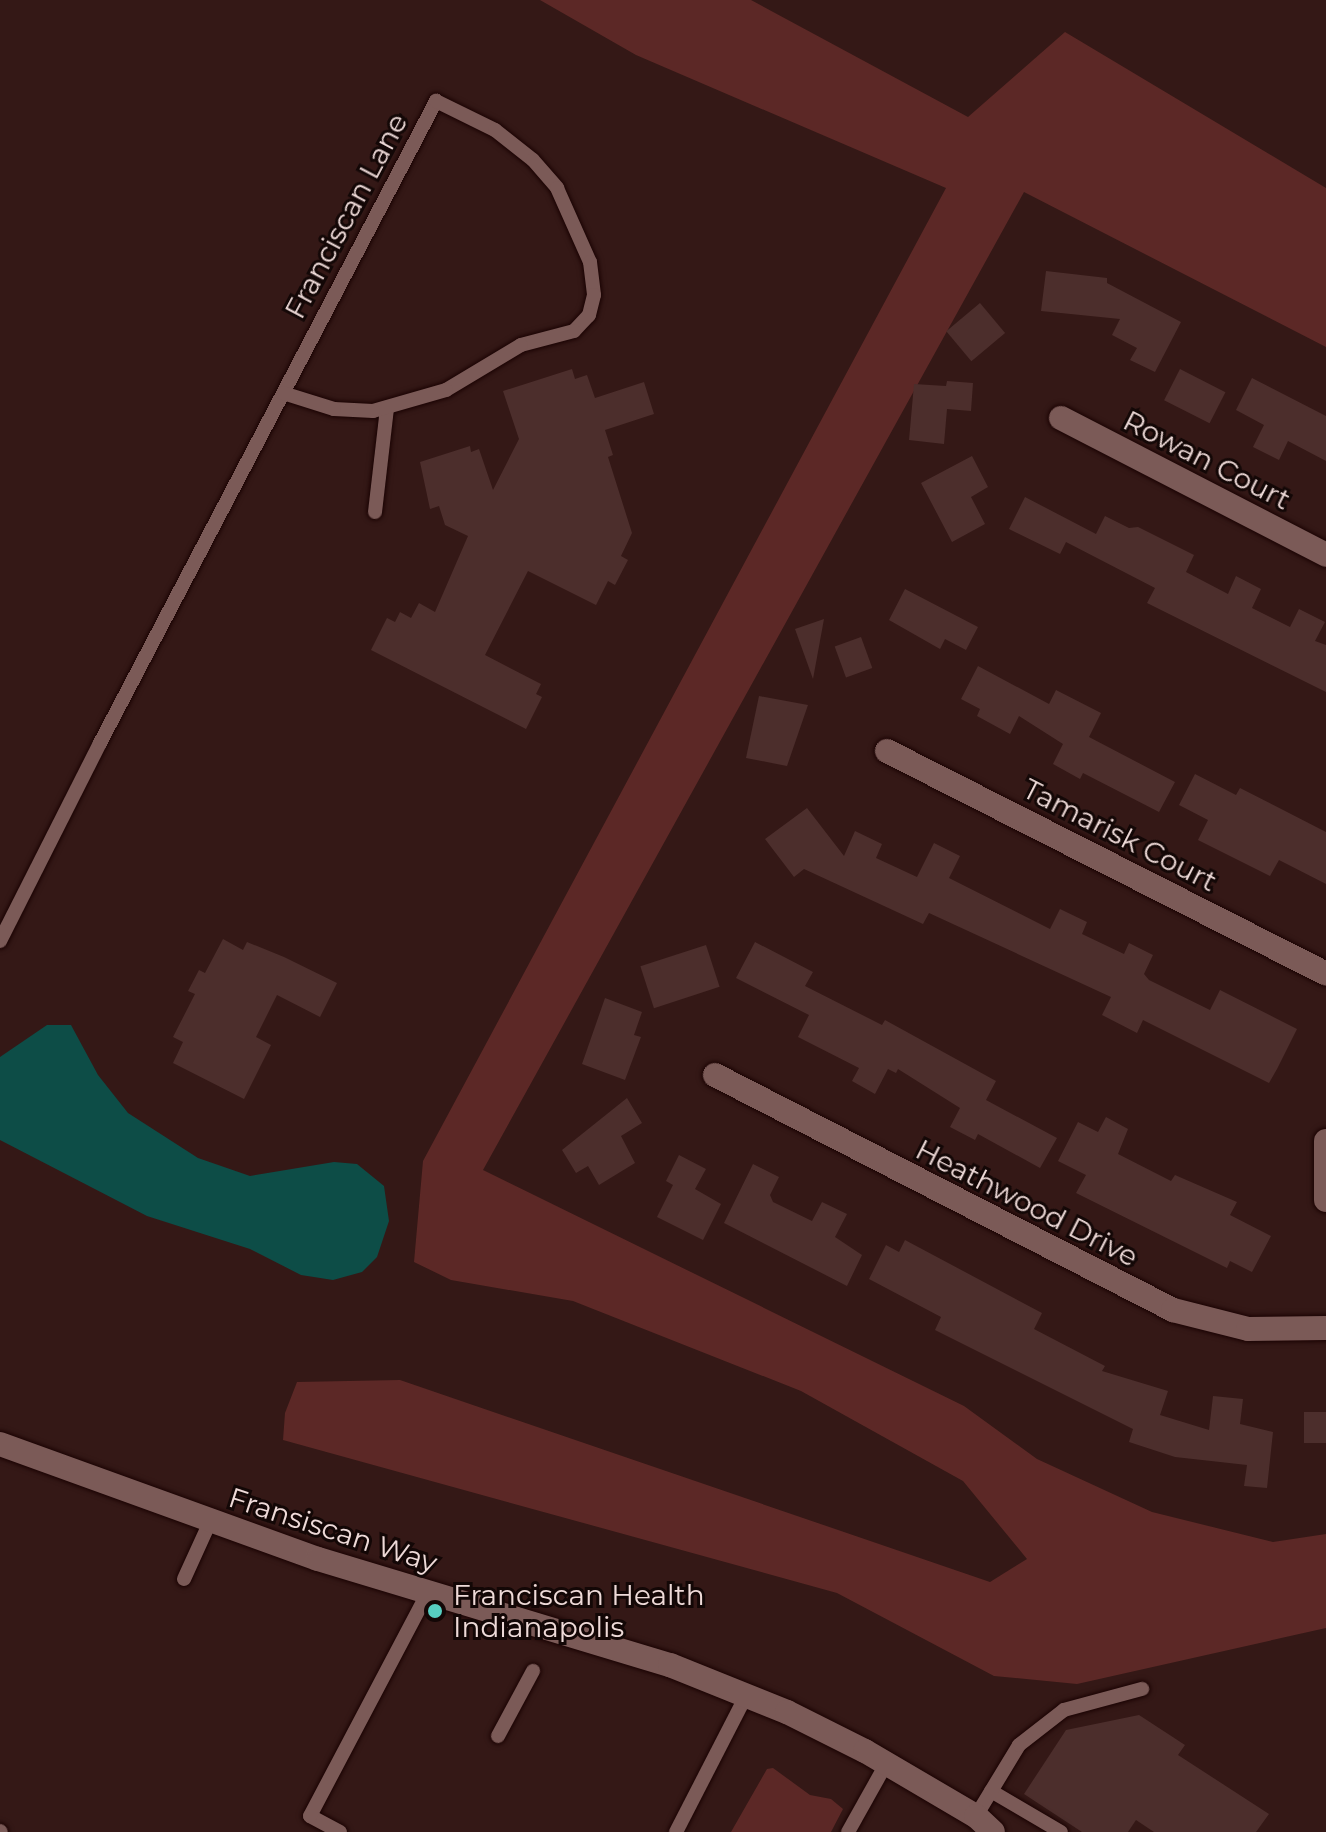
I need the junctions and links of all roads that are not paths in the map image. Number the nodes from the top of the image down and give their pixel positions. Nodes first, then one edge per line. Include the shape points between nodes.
1 (283, 393) junction
2 (387, 408) junction
3 (1061, 418) dead end
4 (375, 512) dead end
5 (1326, 555) edge
6 (887, 751) dead end
7 (0, 941) edge
8 (1326, 974) edge
9 (715, 1075) dead end
10 (1326, 1141) edge
11 (1326, 1200) edge
12 (1326, 1328) edge
13 (0, 1444) edge
14 (210, 1522) junction
15 (184, 1579) dead end
16 (428, 1592) junction
17 (533, 1671) dead end
18 (1142, 1689) dead end
19 (746, 1696) junction
20 (498, 1736) dead end
21 (886, 1764) junction
22 (991, 1791) junction
23 (984, 1824) edge
24 (340, 1832) edge
25 (676, 1832) edge
26 (848, 1832) edge
27 (1061, 1832) edge

1 - 2 lane, Franciscan Lane via 334,409
1 - 2 lane, Franciscan Lane via 436,101 495,130 533,160 557,188 590,262 594,295 589,315 574,331 521,345 446,390
1 - 7 lane, Franciscan Lane
2 - 4 lane
3 - 5 street, Rowan Court
6 - 8 street, Tamarisk Court
9 - 12 street, Heathwood Drive via 1173,1310 1248,1329
10 - 11 street
13 - 14 street, Fransiscan Way
14 - 15 lane
14 - 16 street, Fransiscan Way
16 - 19 street, Fransiscan Way via 670,1665
16 - 24 lane via 310,1816
17 - 20 lane
18 - 22 lane via 1064,1710 1019,1745
19 - 21 street, Fransiscan Way
19 - 25 lane
21 - 23 street, Fransiscan Way
21 - 26 lane
22 - 23 lane
22 - 27 lane

